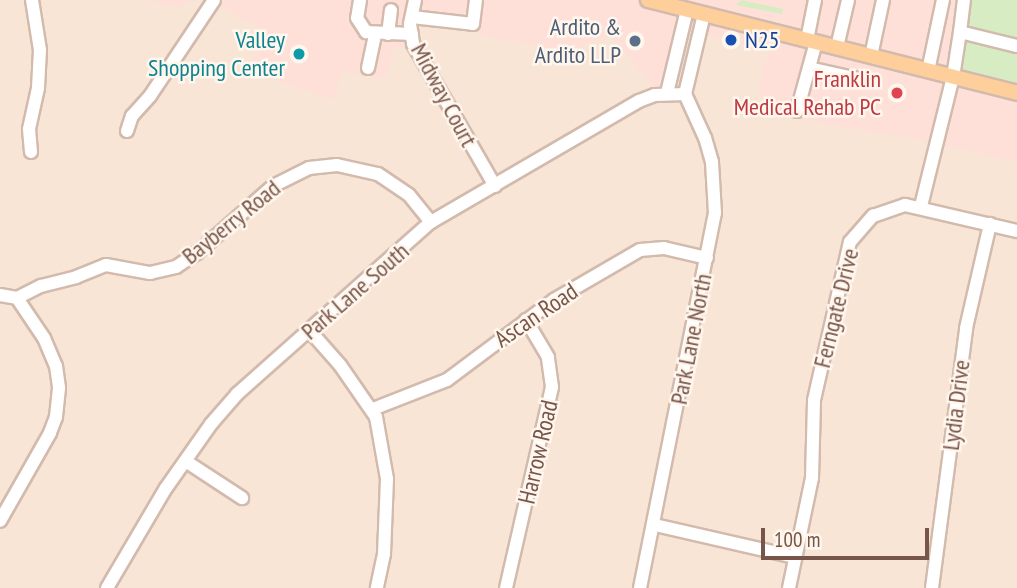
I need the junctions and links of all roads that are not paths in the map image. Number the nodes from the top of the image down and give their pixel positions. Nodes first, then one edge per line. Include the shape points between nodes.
1 (32, 0) edge
2 (214, 0) edge
3 (360, 0) edge
4 (415, 0) edge
5 (477, 0) edge
6 (648, 0) edge
7 (815, 0) edge
8 (848, 0) edge
9 (883, 0) edge
10 (943, 0) edge
11 (964, 0) edge
12 (391, 10) dead end
13 (687, 10) junction
14 (704, 14) junction
15 (412, 17) junction
16 (960, 32) junction
17 (381, 34) junction
18 (412, 34) junction
19 (812, 41) junction
20 (1017, 46) edge
21 (837, 47) junction
22 (871, 56) junction
23 (368, 68) dead end
24 (809, 68) junction
25 (928, 71) junction
26 (953, 77) junction
27 (862, 80) dead end
28 (667, 93) junction
29 (1017, 93) edge
30 (685, 94) junction
31 (797, 111) dead end
32 (127, 131) dead end
33 (31, 152) dead end
34 (495, 186) junction
35 (921, 206) junction
36 (431, 222) junction
37 (990, 224) junction
38 (1017, 230) edge
39 (706, 258) junction
40 (0, 295) edge
41 (17, 298) junction
42 (526, 320) junction
43 (310, 331) junction
44 (373, 409) junction
45 (187, 462) junction
46 (242, 498) dead end
47 (0, 521) edge
48 (655, 525) junction
49 (795, 557) junction
50 (107, 588) edge
51 (377, 588) edge
52 (506, 588) edge
53 (640, 588) edge
54 (789, 588) edge
55 (932, 588) edge

1 - 33 street via 40,50 29,129
2 - 32 street via 132,116
3 - 17 street via 357,18 366,32
4 - 15 street, Midway Court
5 - 15 street via 473,24
6 - 13 main road
7 - 19 street
8 - 21 street
9 - 22 street
10 - 25 street
11 - 16 street
12 - 17 street
13 - 14 main road
13 - 28 street
14 - 19 main road
14 - 30 street
15 - 18 street, Midway Court
16 - 20 street
16 - 26 street
17 - 18 street
17 - 23 street
18 - 34 street, Midway Court via 428,73
19 - 21 main road
19 - 24 street
21 - 22 main road
22 - 25 main road
24 - 27 street
24 - 31 street
25 - 26 main road
26 - 29 main road
26 - 35 street
28 - 30 street, Park Lane South
28 - 34 street, Park Lane South via 639,101
30 - 39 street, Park Lane North via 705,138 715,180 715,213
34 - 36 street, Park Lane South
35 - 37 street
35 - 49 street, Ferngate Drive via 880,212 860,228 848,248 814,400 812,478
36 - 41 street, Bayberry Road via 410,195 378,174 337,164 309,168 272,186 176,267 150,273 106,265
36 - 43 street, Park Lane South
37 - 38 street
37 - 55 street, Lydia Drive via 966,328
39 - 42 street, Ascan Road via 664,248 639,250
39 - 48 street, Park Lane North
40 - 41 street
41 - 47 street via 44,338 56,366 59,400 50,433
42 - 44 street, Ascan Road via 447,380
42 - 52 street, Harrow Road via 548,357 552,387
43 - 44 street
43 - 45 street, Park Lane South via 237,394
44 - 51 street via 387,479 384,554
45 - 46 street
45 - 50 street, Park Lane South via 166,488
48 - 49 street
48 - 53 street, Park Lane North
49 - 54 street, Ferngate Drive

